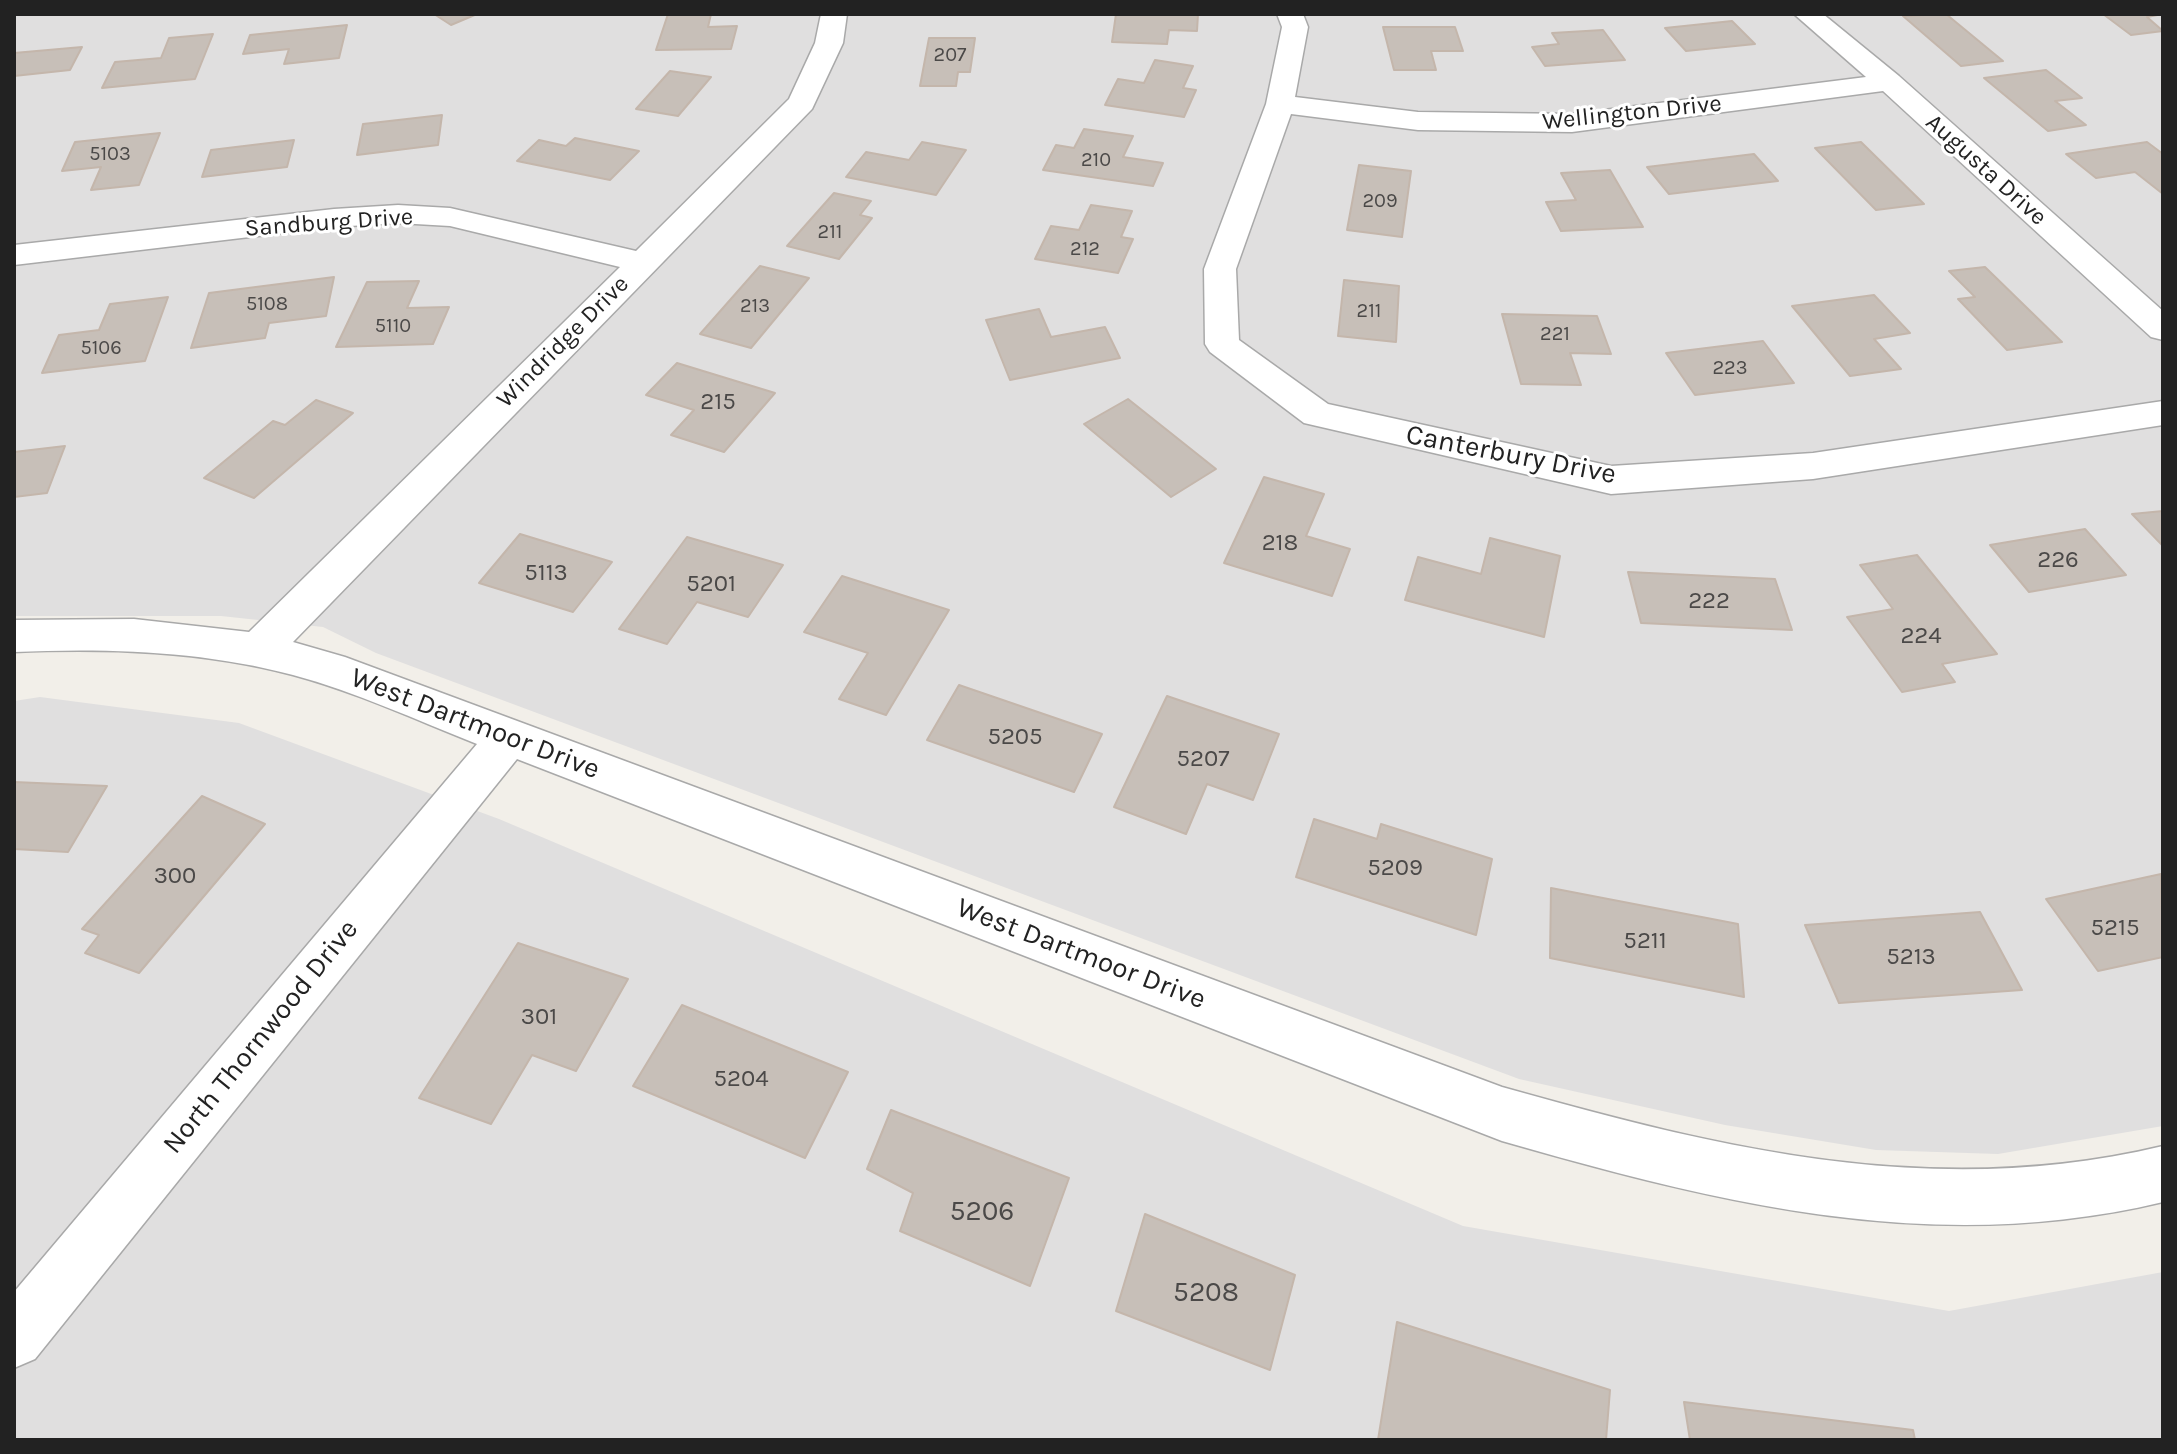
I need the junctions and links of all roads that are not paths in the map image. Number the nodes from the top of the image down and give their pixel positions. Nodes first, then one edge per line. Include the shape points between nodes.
1 (834, 14) edge
2 (1290, 14) edge
3 (1807, 14) edge
4 (1889, 82) junction
5 (1280, 104) junction
6 (14, 255) edge
7 (641, 262) junction
8 (2163, 329) edge
9 (2163, 413) edge
10 (14, 636) edge
11 (258, 650) junction
12 (509, 737) junction
13 (2163, 1174) edge
14 (14, 1338) edge

1 - 7 street, Windridge Drive via 825,53 802,103
2 - 5 street, Canterbury Drive via 1295,27
3 - 4 street, Augusta Drive
4 - 5 street, Wellington Drive via 1572,123 1418,121
4 - 8 street, Augusta Drive
5 - 9 street, Canterbury Drive via 1220,269 1222,344 1317,414 1611,480 1813,466
6 - 7 street, Sandburg Drive via 398,214 450,217
7 - 11 street, Windridge Drive
10 - 11 street, West Dartmoor Drive via 132,634
11 - 12 street, West Dartmoor Drive via 330,669
12 - 13 street, West Dartmoor Drive via 1502,1114 1651,1156 1799,1186 1943,1199 2113,1186
12 - 14 street, North Thornwood Drive

